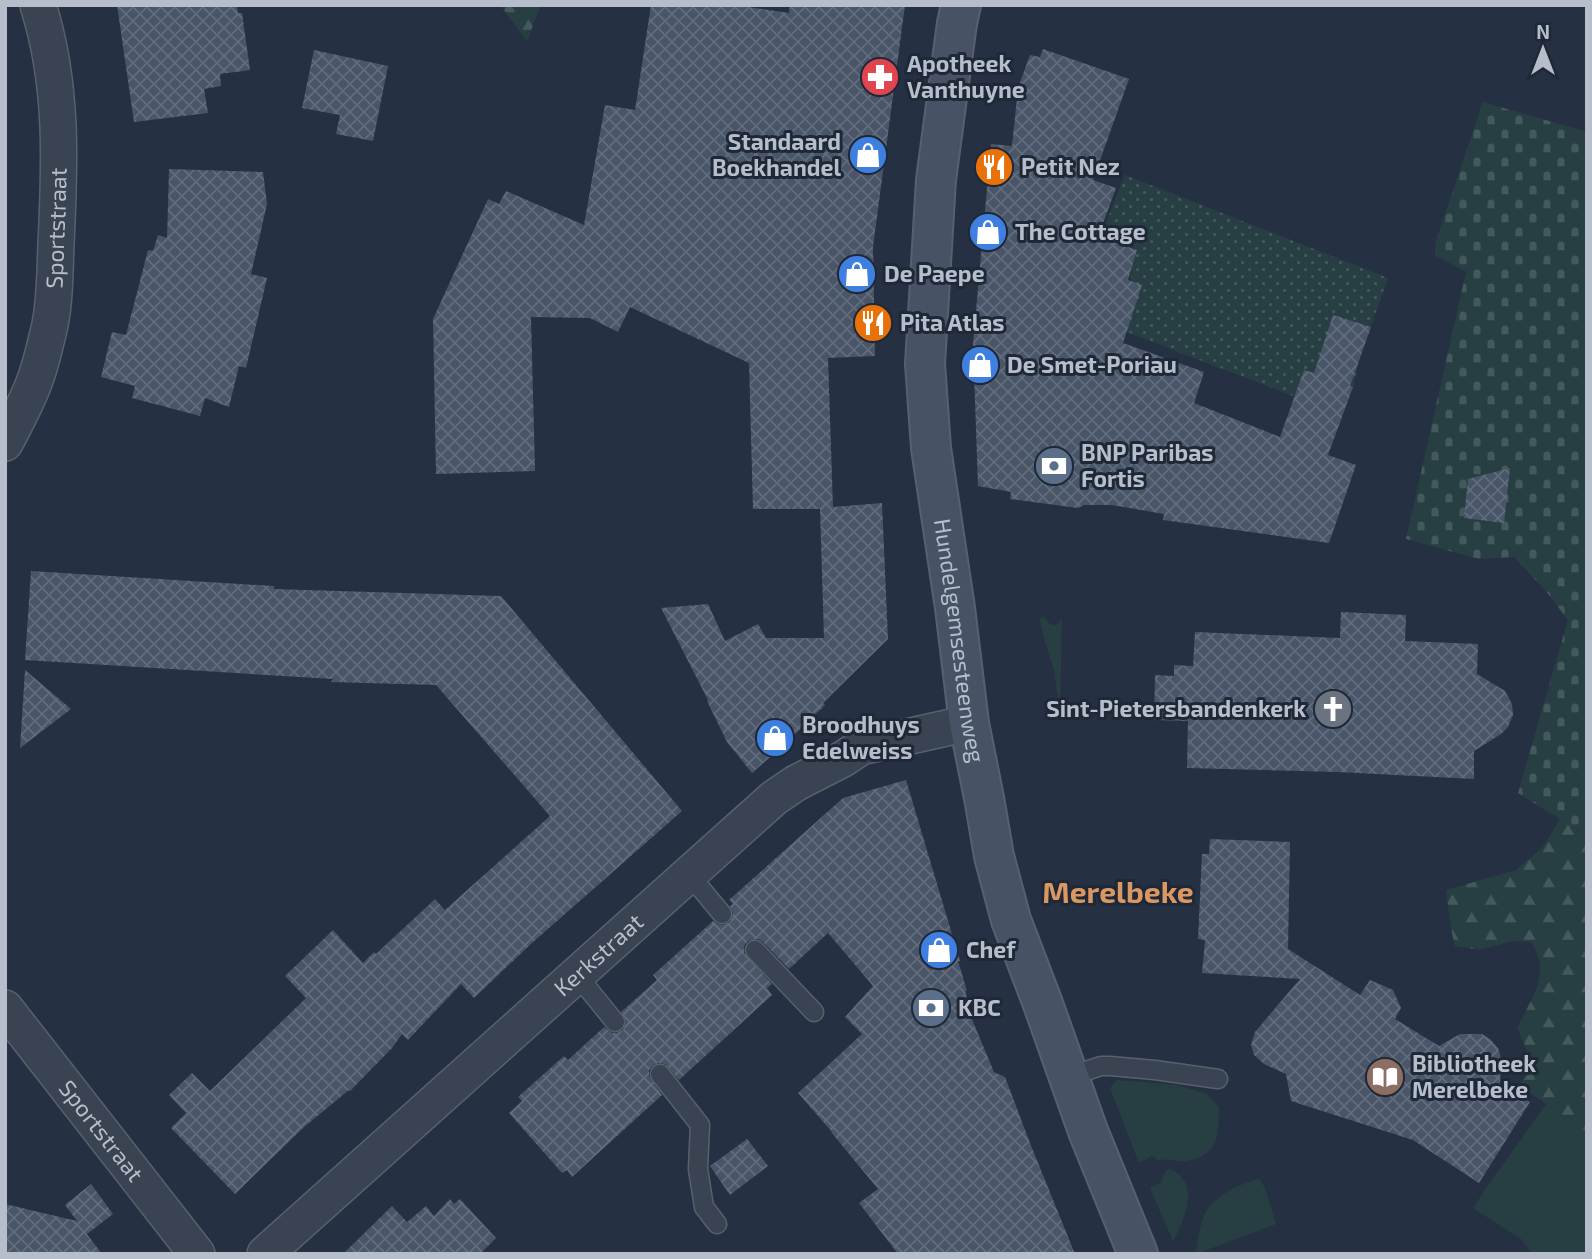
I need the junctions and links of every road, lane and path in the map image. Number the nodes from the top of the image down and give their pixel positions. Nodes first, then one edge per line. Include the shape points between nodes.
1 (38, 5) edge
2 (961, 5) edge
3 (5, 443) edge
4 (969, 723) junction
5 (688, 873) junction
6 (722, 914) dead end
7 (755, 950) dead end
8 (577, 975) junction
9 (5, 1009) edge
10 (814, 1012) dead end
11 (615, 1022) dead end
12 (660, 1074) dead end
13 (1070, 1076) junction
14 (1218, 1079) dead end
15 (717, 1224) dead end
16 (197, 1254) edge
17 (265, 1254) edge
18 (1138, 1254) edge

1 - 3 street, Sportstraat via 59,119 53,289 50,326 36,379
2 - 4 main road, Hundelgemsesteenweg via 936,180 925,364
4 - 5 street, Kerkstraat via 861,747 774,798
4 - 13 main road, Hundelgemsesteenweg via 1011,920
5 - 6 lane
5 - 8 street, Kerkstraat
7 - 10 lane
8 - 11 lane
8 - 17 street, Kerkstraat
9 - 16 street, Sportstraat
12 - 15 lane via 700,1125 698,1168 704,1207
13 - 14 lane via 1110,1066
13 - 18 main road, Hundelgemsesteenweg

